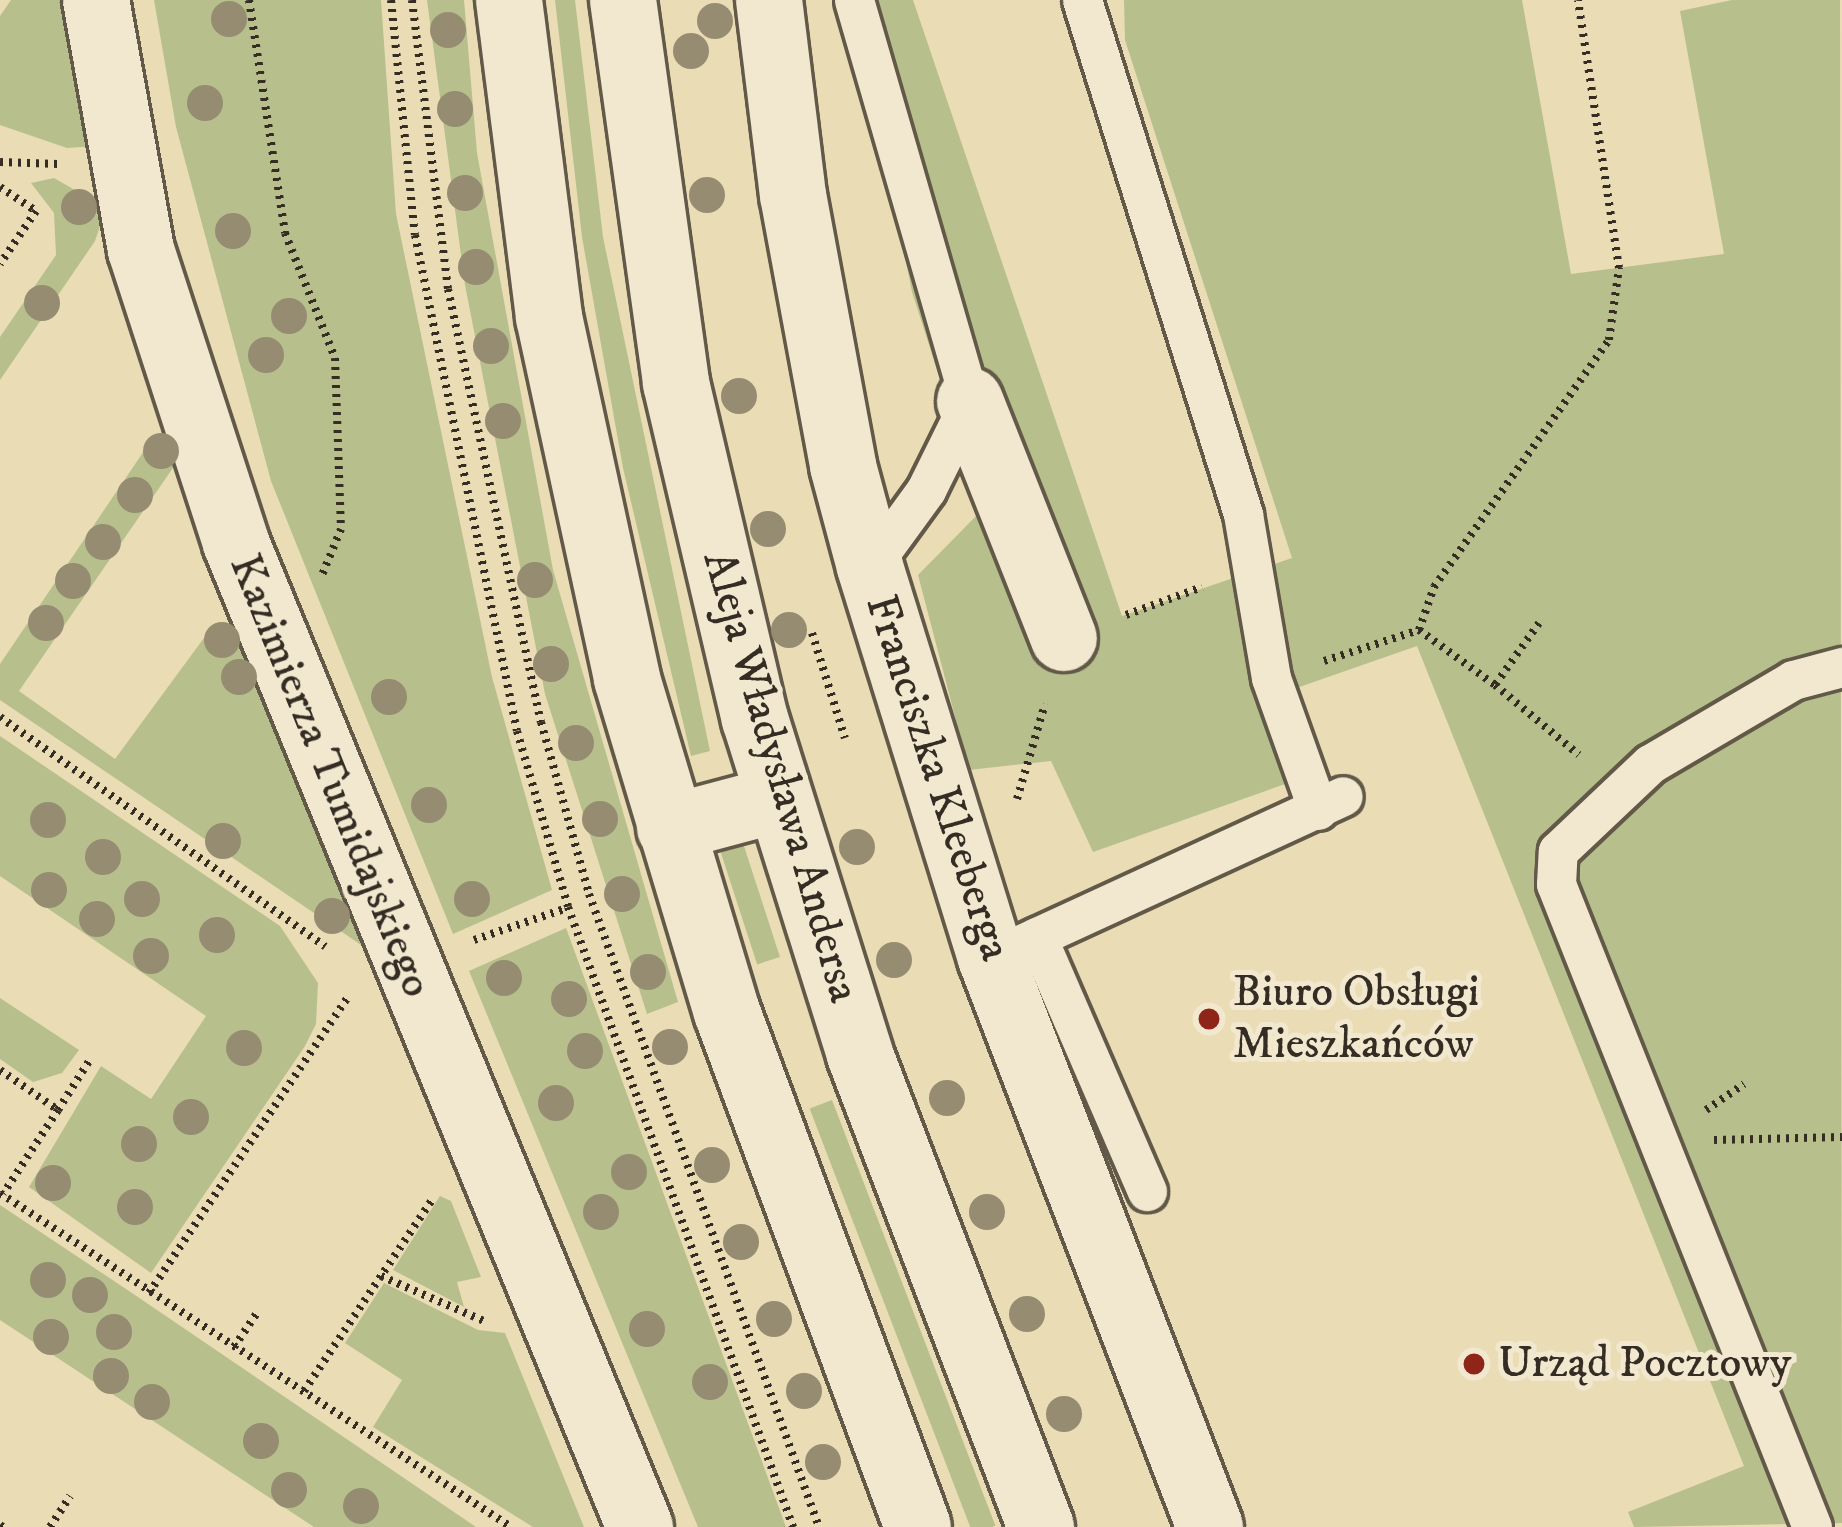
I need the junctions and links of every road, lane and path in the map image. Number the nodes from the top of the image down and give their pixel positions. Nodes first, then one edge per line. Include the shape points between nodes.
1 (96, 0) edge
2 (249, 0) edge
3 (392, 0) edge
4 (509, 0) edge
5 (623, 0) edge
6 (769, 0) edge
7 (854, 0) edge
8 (1082, 0) edge
9 (1578, 0) edge
10 (0, 187) edge
11 (0, 264) edge
12 (970, 401) junction
13 (870, 567) junction
14 (1252, 569) junction
15 (319, 581) dead end
16 (1539, 623) dead end
17 (1419, 630) junction
18 (1064, 638) junction
19 (1842, 667) edge
20 (1271, 678) junction
21 (1495, 685) junction
22 (0, 717) edge
23 (1621, 790) junction
24 (779, 800) junction
25 (1012, 814) dead end
26 (670, 829) junction
27 (1014, 948) junction
28 (346, 960) dead end
29 (352, 992) dead end
30 (91, 1058) dead end
31 (0, 1070) edge
32 (58, 1110) junction
33 (1842, 1137) edge
34 (1658, 1142) junction
35 (438, 1191) dead end
36 (1147, 1191) dead end
37 (1, 1193) edge
38 (381, 1276) junction
39 (149, 1293) junction
40 (256, 1314) dead end
41 (493, 1321) dead end
42 (234, 1347) junction
43 (304, 1391) junction
44 (70, 1496) dead end
45 (50, 1527) edge
46 (511, 1527) edge
47 (640, 1527) edge
48 (794, 1527) edge
49 (918, 1527) edge
50 (1041, 1527) edge
51 (1210, 1527) edge
52 (1812, 1527) edge

1 - 47 street, Kazimierza Tumidajskiego via 141,250 236,543
2 - 15 path via 285,233 335,358 341,530
3 - 48 path via 415,235 517,731 568,908
4 - 26 street via 563,397 611,618
5 - 24 street, Aleja Władysława Andersa via 676,383
6 - 13 street, Franciszka Kleeberga via 797,218
7 - 12 lane
8 - 14 lane via 1243,514
9 - 17 path via 1618,268 1610,340 1435,587
10 - 11 path via 36,211
12 - 13 lane via 926,490
12 - 18 street
13 - 27 street, Franciszka Kleeberga
14 - 18 path
14 - 20 lane
16 - 21 path
17 - 20 path
17 - 21 path
18 - 25 path
19 - 23 lane via 1793,680 1650,764
20 - 27 lane via 1331,803
21 - 23 path
22 - 28 path
23 - 34 lane via 1558,851 1556,884
24 - 26 street
24 - 50 street, Aleja Władysława Andersa via 860,1055
26 - 49 street via 727,1012
27 - 36 lane
27 - 51 street, Franciszka Kleeberga
29 - 39 path
30 - 32 path
31 - 32 path
32 - 37 path
33 - 34 path
34 - 52 lane
35 - 38 path
37 - 39 path
38 - 41 path via 476,1321
38 - 43 path
39 - 42 path
40 - 42 path
42 - 43 path
43 - 46 path
44 - 45 path

